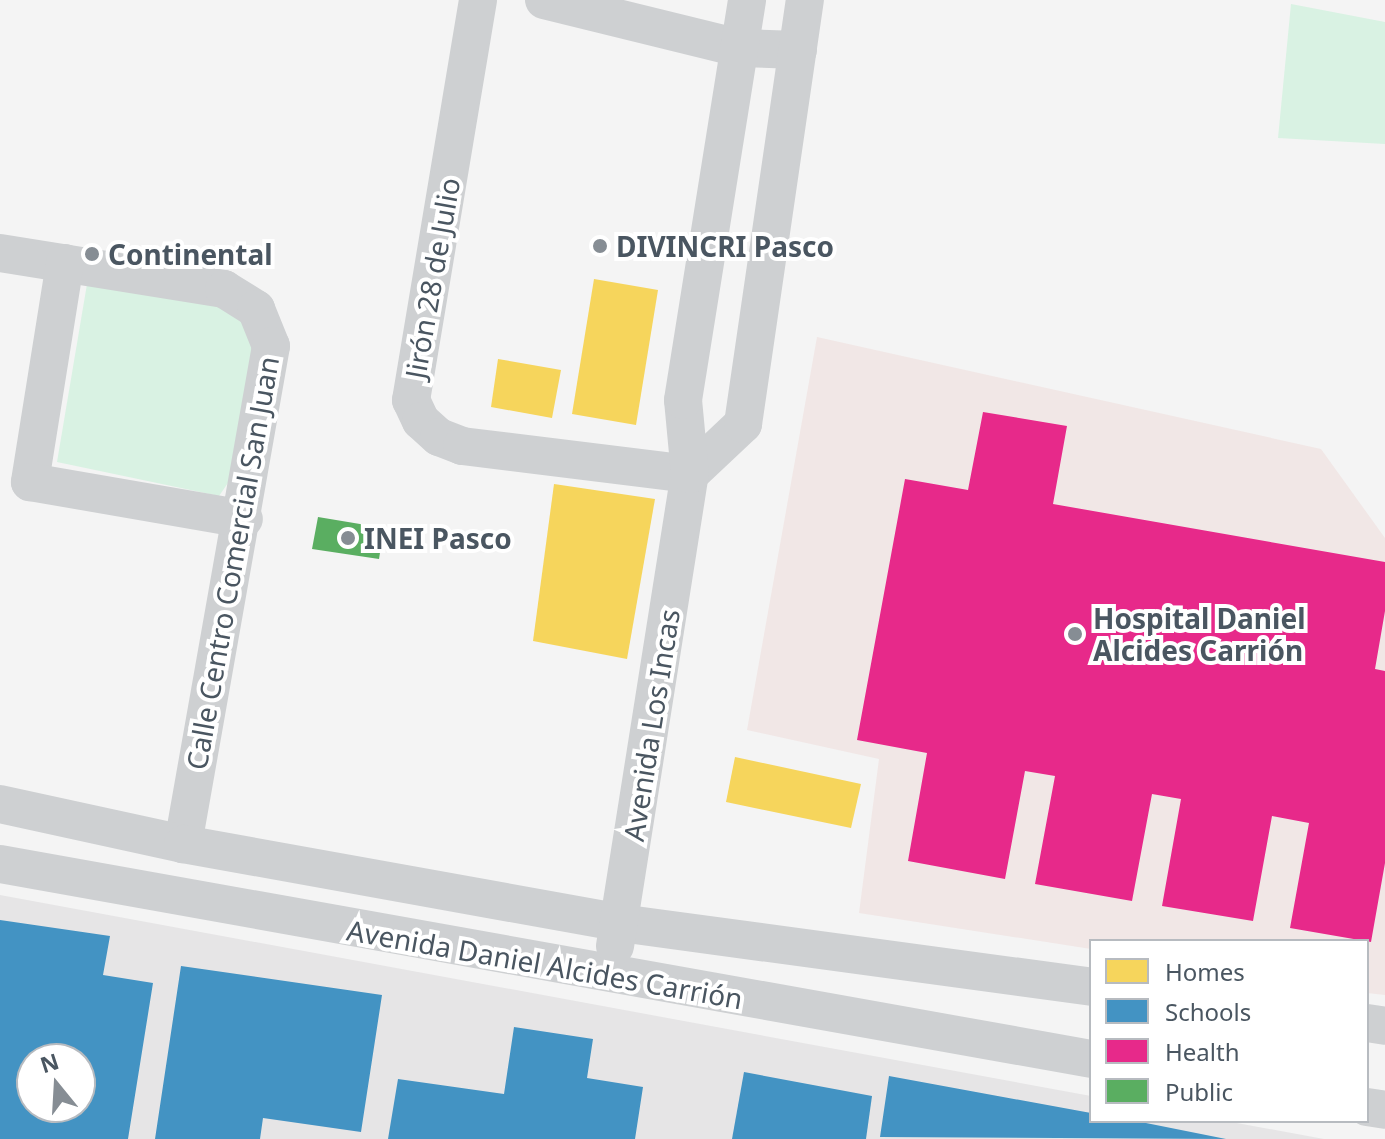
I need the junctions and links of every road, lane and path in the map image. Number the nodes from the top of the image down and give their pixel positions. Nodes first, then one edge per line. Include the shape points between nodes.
1 (478, 0) edge
2 (544, 0) edge
3 (747, 0) edge
4 (805, 0) edge
5 (739, 48) junction
6 (798, 50) junction
7 (0, 253) edge
8 (65, 263) junction
9 (690, 474) junction
10 (244, 519) junction
11 (0, 804) edge
12 (183, 844) junction
13 (0, 864) edge
14 (421, 887) junction
15 (620, 923) junction
16 (410, 939) junction
17 (608, 976) junction
18 (1089, 987) edge
19 (1089, 1059) edge

1 - 9 street, Jirón 28 de Julio via 411,400 421,421 439,437 462,446
2 - 5 street
3 - 5 street, Avenida Los Incas
4 - 6 street
5 - 6 street
5 - 9 street, Avenida Los Incas via 683,400
6 - 9 street via 743,424
7 - 8 street, Calle Centro Comercial San Juan
8 - 10 street, Calle Centro Comercial San Juan via 224,289 256,309 271,346
8 - 10 street via 30,482
9 - 15 street, Avenida Los Incas
10 - 12 street, Calle Centro Comercial San Juan
11 - 12 street, Avenida Daniel Alcides Carrión
12 - 14 street, Avenida Daniel Alcides Carrión
13 - 16 street, Avenida Daniel Alcides Carrión
14 - 15 street, Avenida Daniel Alcides Carrión
14 - 16 street
15 - 17 street, Avenida Los Incas
15 - 18 street, Avenida Daniel Alcides Carrión
16 - 17 street, Avenida Daniel Alcides Carrión
17 - 19 street, Avenida Daniel Alcides Carrión

